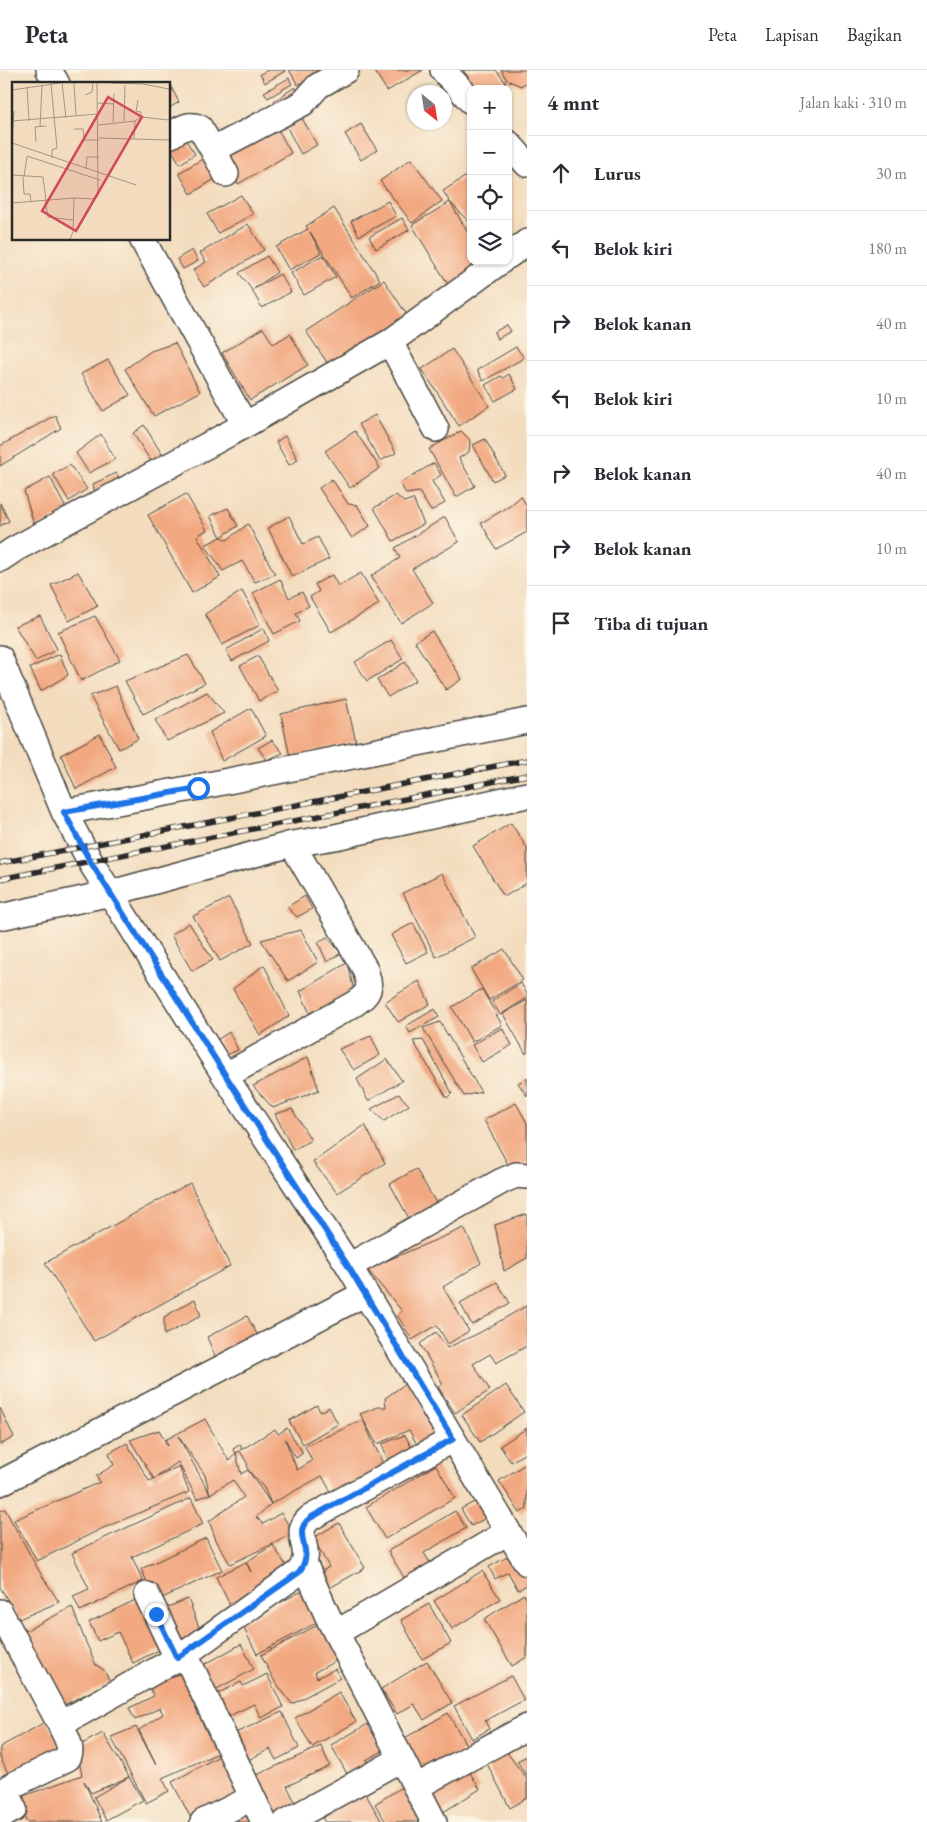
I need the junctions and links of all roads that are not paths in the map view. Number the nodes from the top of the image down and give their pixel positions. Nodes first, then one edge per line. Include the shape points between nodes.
1 (49, 70) edge
2 (346, 70) edge
3 (443, 70) edge
4 (56, 82) edge
5 (467, 97) edge
6 (170, 135) edge
7 (512, 147) edge
8 (213, 150) junction
9 (527, 164) edge
10 (226, 174) dead end
11 (143, 240) edge
12 (527, 242) edge
13 (512, 253) edge
14 (496, 265) edge
15 (390, 342) junction
16 (245, 425) junction
17 (436, 429) dead end
18 (0, 559) edge
19 (0, 658) edge
20 (527, 721) edge
21 (527, 795) edge
22 (64, 812) junction
23 (292, 844) junction
24 (111, 893) junction
25 (0, 918) edge
26 (226, 1076) junction
27 (527, 1176) edge
28 (348, 1266) junction
29 (364, 1294) junction
30 (453, 1439) junction
31 (0, 1483) edge
32 (508, 1532) junction
33 (526, 1559) edge
34 (305, 1565) junction
35 (147, 1595) dead end
36 (0, 1612) edge
37 (336, 1633) junction
38 (181, 1656) junction
39 (60, 1724) junction
40 (527, 1727) edge
41 (401, 1760) junction
42 (416, 1787) junction
43 (252, 1798) junction
44 (12, 1816) edge
45 (203, 1822) edge
46 (264, 1822) edge
47 (286, 1822) edge
48 (434, 1822) edge

1 - 4 street
2 - 8 street via 318,86 301,104
3 - 5 street
6 - 8 street via 185,127 197,126
7 - 9 street
8 - 10 street
11 - 16 street
12 - 13 street
14 - 15 street
15 - 16 street
15 - 17 street
16 - 18 street
19 - 22 street
20 - 22 street
21 - 23 street
22 - 24 street
23 - 24 street
23 - 26 street via 365,969 369,990 354,1004
24 - 25 street
24 - 26 street
26 - 28 street
27 - 28 street via 516,1175 502,1181
28 - 29 street
29 - 30 street
29 - 31 street
30 - 32 street
30 - 34 street via 310,1518 301,1530 307,1555
32 - 33 street
32 - 37 street
34 - 37 street
34 - 38 street
35 - 38 street
36 - 39 street
37 - 41 street
38 - 39 street
38 - 43 street
39 - 44 street via 71,1753 68,1758 9,1787
40 - 42 street
41 - 42 street
41 - 47 street
42 - 48 street
43 - 45 street
43 - 46 street

